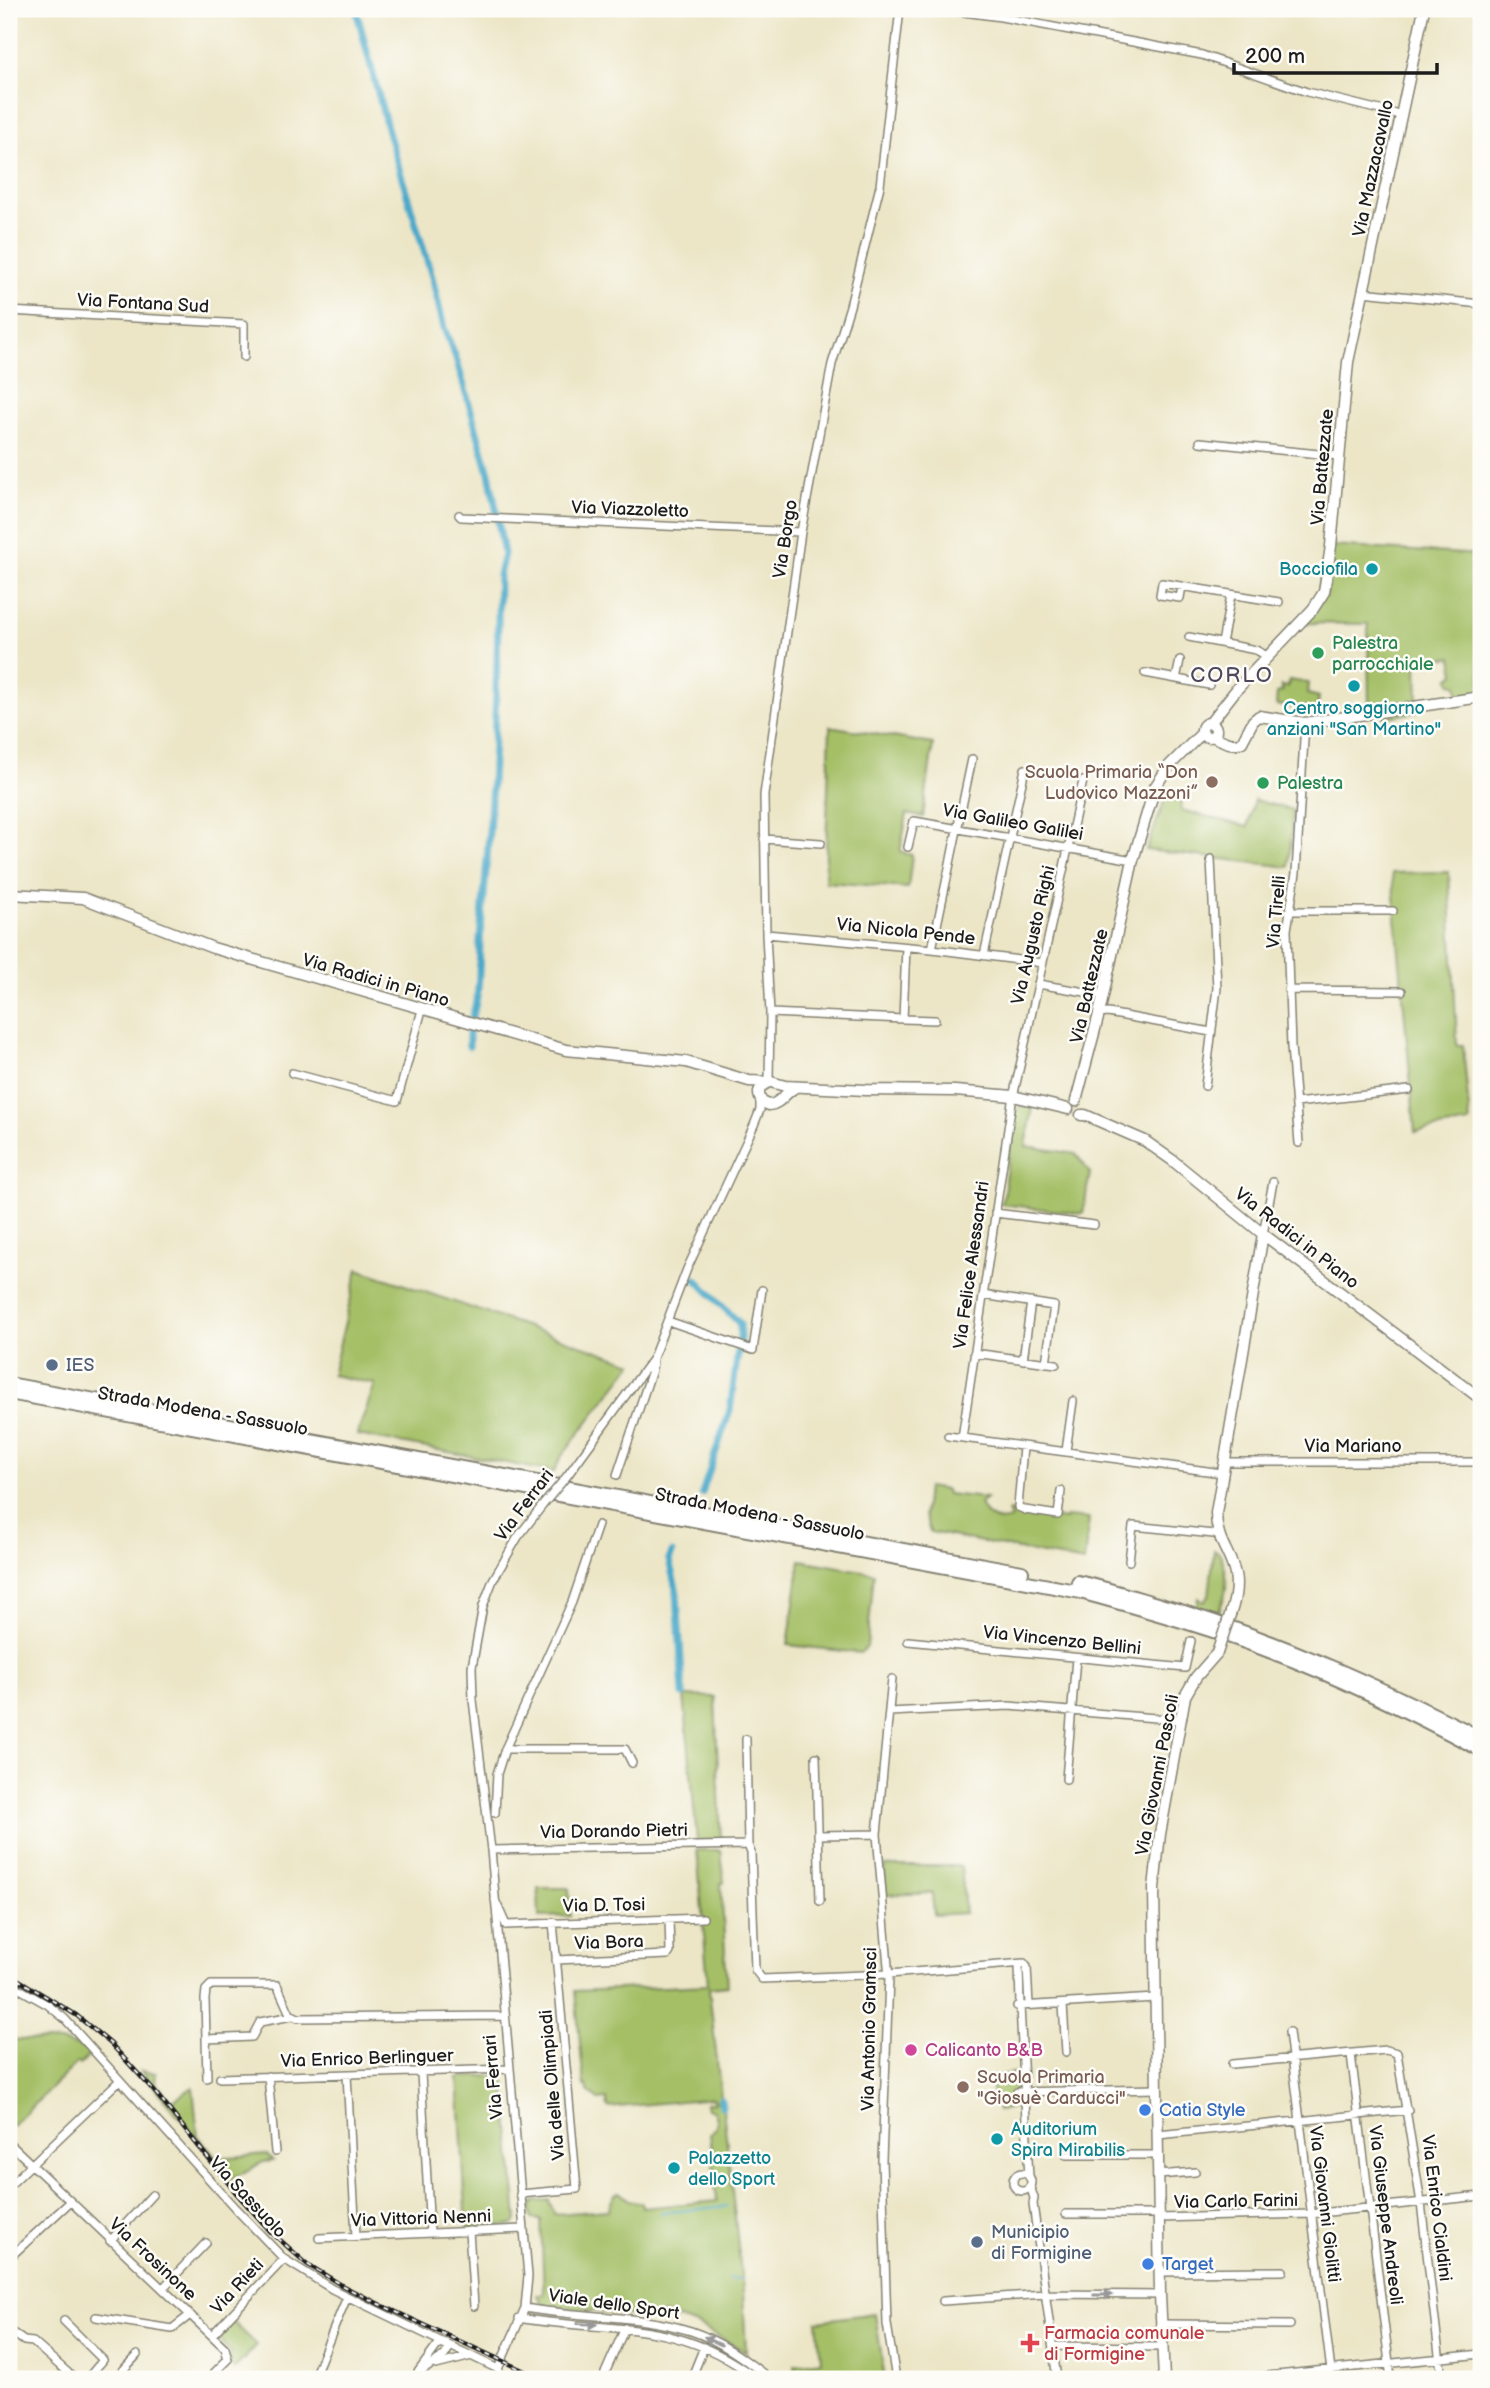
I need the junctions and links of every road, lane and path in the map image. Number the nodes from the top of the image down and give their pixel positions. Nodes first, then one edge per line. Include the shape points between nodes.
1 (900, 9) edge
2 (941, 9) edge
3 (1424, 9) edge
4 (1400, 115) junction
5 (1362, 292) junction
6 (1481, 304) edge
7 (9, 311) edge
8 (244, 357) dead end
9 (1200, 442) dead end
10 (1339, 456) junction
11 (459, 515) dead end
12 (801, 532) junction
13 (1182, 586) dead end
14 (1231, 595) junction
15 (1279, 602) dead end
16 (1189, 637) dead end
17 (1222, 643) junction
18 (1267, 656) junction
19 (1180, 660) dead end
20 (1145, 673) dead end
21 (1176, 679) junction
22 (1209, 685) dead end
23 (1481, 697) edge
24 (1305, 723) junction
25 (1212, 736) junction
26 (972, 759) dead end
27 (1025, 769) dead end
28 (1083, 781) dead end
29 (957, 827) junction
30 (1011, 837) junction
31 (764, 839) junction
32 (821, 843) dead end
33 (908, 848) dead end
34 (1069, 849) junction
35 (1211, 859) dead end
36 (1133, 860) junction
37 (9, 894) edge
38 (1289, 911) junction
39 (1393, 911) dead end
40 (765, 934) junction
41 (906, 947) junction
42 (932, 949) junction
43 (984, 955) junction
44 (1043, 963) junction
45 (1038, 984) junction
46 (1288, 990) junction
47 (1402, 991) dead end
48 (1103, 995) junction
49 (422, 1010) junction
50 (770, 1013) junction
51 (1099, 1014) junction
52 (903, 1019) junction
53 (935, 1020) dead end
54 (1212, 1032) junction
55 (292, 1073) dead end
56 (741, 1079) junction
57 (770, 1083) junction
58 (1205, 1086) dead end
59 (796, 1087) junction
60 (1409, 1090) dead end
61 (1013, 1096) junction
62 (759, 1097) junction
63 (1296, 1102) junction
64 (777, 1103) junction
65 (1076, 1107) junction
66 (754, 1125) junction
67 (1299, 1143) dead end
68 (1273, 1182) dead end
69 (995, 1213) junction
70 (1094, 1225) dead end
71 (1263, 1234) junction
72 (762, 1290) dead end
73 (983, 1295) junction
74 (1031, 1302) junction
75 (668, 1321) junction
76 (974, 1353) junction
77 (653, 1358) junction
78 (1023, 1360) junction
79 (1046, 1363) junction
80 (1056, 1364) dead end
81 (9, 1384) edge
82 (9, 1393) edge
83 (1481, 1399) edge
84 (1073, 1401) dead end
85 (948, 1436) dead end
86 (962, 1438) junction
87 (1023, 1447) junction
88 (1066, 1451) junction
89 (1481, 1462) edge
90 (1223, 1467) junction
91 (617, 1475) dead end
92 (1061, 1491) dead end
93 (598, 1525) dead end
94 (1217, 1530) junction
95 (1129, 1561) dead end
96 (908, 1641) dead end
97 (1191, 1641) dead end
98 (1076, 1658) junction
99 (892, 1679) dead end
100 (1072, 1711) junction
101 (890, 1712) junction
102 (1180, 1720) junction
103 (1481, 1738) edge
104 (746, 1739) dead end
105 (505, 1749) junction
106 (1481, 1750) edge
107 (816, 1758) dead end
108 (632, 1763) dead end
109 (497, 1774) junction
110 (482, 1777) junction
111 (1066, 1779) dead end
112 (495, 1813) dead end
113 (877, 1834) junction
114 (818, 1835) junction
115 (748, 1845) junction
116 (491, 1850) junction
117 (494, 1898) junction
118 (820, 1901) dead end
119 (669, 1919) junction
120 (703, 1919) dead end
121 (553, 1922) junction
122 (506, 1925) junction
123 (499, 1952) junction
124 (556, 1959) junction
125 (1019, 1964) junction
126 (888, 1974) junction
127 (9, 1983) edge
128 (1155, 1998) junction
129 (1063, 2005) junction
130 (1018, 2006) junction
131 (1028, 2006) junction
132 (292, 2016) junction
133 (504, 2016) junction
134 (1289, 2032) dead end
135 (206, 2039) junction
136 (1066, 2052) dead end
137 (1351, 2054) junction
138 (1291, 2059) junction
139 (1232, 2064) dead end
140 (508, 2069) junction
141 (421, 2073) junction
142 (347, 2075) junction
143 (268, 2076) junction
144 (207, 2078) dead end
145 (220, 2078) dead end
146 (120, 2080) junction
147 (1157, 2089) junction
148 (1020, 2091) junction
149 (1408, 2110) junction
150 (1358, 2116) junction
151 (1298, 2121) junction
152 (1158, 2134) junction
153 (9, 2143) edge
154 (275, 2152) dead end
155 (1158, 2154) junction
156 (1066, 2155) dead end
157 (31, 2164) junction
158 (1195, 2172) dead end
159 (1158, 2175) junction
160 (9, 2186) edge
161 (520, 2194) junction
162 (152, 2195) dead end
163 (1481, 2196) edge
164 (70, 2202) junction
165 (1421, 2203) junction
166 (1370, 2208) junction
167 (1066, 2214) dead end
168 (1311, 2214) junction
169 (1159, 2216) junction
170 (524, 2229) junction
171 (469, 2231) junction
172 (430, 2233) junction
173 (356, 2236) junction
174 (319, 2238) dead end
175 (110, 2241) junction
176 (206, 2243) dead end
177 (9, 2258) edge
178 (284, 2259) junction
179 (1283, 2271) dead end
180 (1160, 2272) junction
181 (163, 2288) junction
182 (1046, 2294) junction
183 (1160, 2295) junction
184 (347, 2297) junction
185 (943, 2301) dead end
186 (474, 2306) dead end
187 (525, 2308) junction
188 (190, 2315) junction
189 (96, 2318) dead end
190 (519, 2318) junction
191 (64, 2321) dead end
192 (1161, 2324) junction
193 (1290, 2325) dead end
194 (625, 2328) junction
195 (9, 2330) edge
196 (212, 2335) junction
197 (430, 2335) junction
198 (445, 2343) junction
199 (1053, 2346) junction
200 (704, 2347) junction
201 (1162, 2347) junction
202 (1481, 2354) edge
203 (137, 2355) dead end
204 (472, 2357) junction
205 (428, 2359) junction
206 (1440, 2359) junction
207 (1389, 2365) junction
208 (498, 2369) junction
209 (426, 2370) junction
210 (605, 2373) dead end
211 (1331, 2375) edge
212 (414, 2378) edge
213 (73, 2379) edge
214 (87, 2379) edge
215 (116, 2379) edge
216 (208, 2379) edge
217 (313, 2379) edge
218 (502, 2379) edge
219 (691, 2379) edge
220 (757, 2379) edge
221 (770, 2379) edge
222 (895, 2379) edge
223 (1057, 2379) edge
224 (1164, 2379) edge
225 (1239, 2379) edge
226 (1391, 2379) edge
227 (1442, 2379) edge

1 - 12 street, Via Borgo via 880,187 832,364
2 - 4 street via 1202,55 1307,92
3 - 4 street, Via Mazzacavallo
4 - 5 street, Via Mazzacavallo
5 - 6 street
5 - 10 street, Via Battezzate via 1348,362
7 - 8 street, Via Fontana Sud via 244,324
9 - 10 street
10 - 18 street, Via Battezzate via 1324,592
11 - 12 street, Via Viazzoletto
12 - 31 street, Via Borgo via 764,795
13 - 14 street
14 - 15 street
14 - 17 street
16 - 17 street
17 - 18 street
18 - 25 street, Via Battezzate via 1210,723 1215,727
19 - 21 street
20 - 21 street
21 - 22 street
23 - 24 street
24 - 25 street via 1259,716 1235,745
24 - 38 street, Via Tirelli via 1296,873
25 - 36 street, Via Battezzate via 1169,766 1155,787
26 - 29 street
27 - 30 street
28 - 34 street, Via Augusto Righi
29 - 30 street, Via Galileo Galilei
29 - 33 street, Via Galileo Galilei via 914,821
29 - 42 street
30 - 34 street, Via Galileo Galilei
30 - 43 street
31 - 32 street
31 - 40 street, Via Borgo
34 - 36 street, Via Galileo Galilei
34 - 44 street, Via Augusto Righi
35 - 54 street via 1217,988
36 - 48 street, Via Battezzate
37 - 49 street, Via Radici in Piano via 83,898 213,948
38 - 39 street
38 - 46 street, Via Tirelli
40 - 41 street, Via Nicola Pende
40 - 50 street, Via Borgo
41 - 42 street, Via Nicola Pende
41 - 52 street
42 - 43 street, Via Nicola Pende
43 - 44 street, Via Nicola Pende
44 - 45 street, Via Augusto Righi
45 - 48 street
45 - 61 street, Via Augusto Righi
46 - 47 street
46 - 63 street, Via Tirelli
48 - 51 street, Via Battezzate
49 - 55 street via 397,1101
49 - 56 street, Via Radici in Piano via 566,1050 686,1062
50 - 52 street
50 - 57 street, Via Borgo
51 - 54 street
51 - 65 street, Via Battezzate
52 - 53 street
54 - 58 street
56 - 57 street, Via Radici in Piano
56 - 62 street, Via Radici in Piano via 751,1084
57 - 59 street, Via Radici in Piano
57 - 62 street via 761,1087
57 - 64 street via 781,1089
59 - 61 street, Via Radici in Piano
59 - 64 street
60 - 63 street
61 - 65 street, Via Radici in Piano
61 - 69 street, Via Felice Alessandri
62 - 64 street, Via Radici in Piano via 766,1105
62 - 66 street, Via Ferrari
63 - 67 street, Via Tirelli
64 - 66 street, Via Ferrari
65 - 71 street, Via Radici in Piano via 1172,1160
66 - 75 street, Via Ferrari
68 - 71 street
69 - 70 street
69 - 73 street, Via Felice Alessandri
71 - 83 street, Via Radici in Piano
71 - 90 street, Via Giovanni Pascoli
72 - 75 street via 753,1350
73 - 74 street
73 - 76 street, Via Felice Alessandri
74 - 78 street
74 - 79 street via 1054,1306
75 - 77 street, Via Ferrari
76 - 78 street
76 - 86 street, Via Felice Alessandri
77 - 91 street, Via Ferrari
77 - 110 street, Via Ferrari, bridge via 519,1537 483,1606 472,1667
78 - 79 street
79 - 80 street
81 - 103 highway, Strada Modena - Sassuolo via 1084,1584 1202,1616 1272,1642 1394,1694
82 - 106 highway, Strada Modena - Sassuolo via 1081,1592 1268,1650 1390,1702
84 - 88 street
85 - 86 street, Via Mariano
86 - 87 street, Via Mariano
87 - 88 street, Via Mariano
87 - 92 street via 1018,1507 1058,1515
88 - 90 street, Via Mariano
89 - 90 street, Via Mariano
90 - 94 street, Via Giovanni Pascoli
93 - 105 street via 572,1602
94 - 95 street via 1214,1534 1133,1527
94 - 102 street, Via Giovanni Pascoli, bridge via 1236,1572 1236,1591 1217,1653 1190,1686
96 - 98 street, Via Vincenzo Bellini
97 - 98 street, Via Vincenzo Bellini via 1185,1668
98 - 100 street
99 - 101 street, Via Antonio Gramsci
100 - 101 street via 1009,1706
100 - 102 street
100 - 111 street
101 - 113 street, Via Antonio Gramsci
102 - 128 street, Via Giovanni Pascoli via 1155,1870
104 - 115 street
105 - 108 street via 625,1749
105 - 109 street
107 - 114 street
109 - 110 street
109 - 112 street
110 - 116 street, Via Ferrari
113 - 114 street
113 - 126 street, Via Antonio Gramsci
114 - 118 street
115 - 116 street, Via Dorando Pietri
115 - 126 street via 758,1976 765,1980
116 - 117 street, Via Ferrari
117 - 122 street
117 - 123 street, Via Ferrari
119 - 120 street, Via D. Tosi
119 - 121 street, Via D. Tosi
119 - 124 street, Via Bora via 668,1955
121 - 122 street, Via D. Tosi
121 - 124 street, Via delle Olimpiadi
122 - 123 street
123 - 133 street, Via Ferrari
124 - 161 street, Via delle Olimpiadi via 577,2189
125 - 126 street
125 - 130 street
125 - 131 street via 1027,1967
126 - 222 street, Via Antonio Gramsci via 882,2160 887,2324
127 - 146 street, Via Sassuolo via 57,2012
128 - 129 street
128 - 147 street, Via Giovanni Pascoli
129 - 131 street
129 - 136 street
130 - 131 street
130 - 148 street
132 - 133 street
132 - 135 street via 260,2022 253,2037
132 - 135 street via 277,1985 211,1985 205,1999
133 - 140 street, Via Ferrari
134 - 138 street, Via Giovanni Giolitti
135 - 144 street
137 - 138 street
137 - 149 street, Via Enrico Cialdini via 1397,2053
137 - 150 street, Via Giuseppe Andreoli
138 - 139 street
138 - 151 street, Via Giovanni Giolitti
140 - 141 street, Via Enrico Berlinguer
140 - 161 street, Via Ferrari
141 - 142 street, Via Enrico Berlinguer
141 - 172 street
142 - 143 street, Via Enrico Berlinguer
142 - 173 street
143 - 145 street, Via Enrico Berlinguer
143 - 154 street, Via Enrico Berlinguer
146 - 157 street
146 - 178 street, Via Sassuolo
147 - 148 street
147 - 152 street, Via Giovanni Pascoli
148 - 182 street via 1026,2182 1034,2198
149 - 150 street
149 - 165 street, Via Enrico Cialdini
150 - 151 street
150 - 166 street, Via Giuseppe Andreoli
151 - 152 street
151 - 168 street, Via Giovanni Giolitti
152 - 155 street, Via Giovanni Pascoli
153 - 157 street, Via Frosinone
155 - 156 street
155 - 159 street, Via Giovanni Pascoli
157 - 160 street
157 - 164 street, Via Frosinone
158 - 159 street
159 - 169 street, Via Giovanni Pascoli
161 - 170 street, Via Ferrari
162 - 175 street
163 - 165 street, Via Carlo Farini
164 - 175 street, Via Frosinone
164 - 177 street
165 - 166 street, Via Carlo Farini
165 - 206 street, Via Enrico Cialdini
166 - 168 street, Via Carlo Farini
166 - 207 street, Via Giuseppe Andreoli
167 - 169 street, Via Carlo Farini
168 - 169 street, Via Carlo Farini
168 - 211 street, Via Giovanni Giolitti
169 - 180 street, Via Giovanni Pascoli
170 - 171 street, Via Vittoria Nenni
170 - 187 street, Via Ferrari
171 - 172 street, Via Vittoria Nenni
171 - 186 street
172 - 173 street, Via Vittoria Nenni
173 - 174 street, Via Vittoria Nenni
175 - 181 street, Via Frosinone
176 - 181 street
178 - 184 street, Via Sassuolo
178 - 196 street, Via Rieti
179 - 180 street
180 - 183 street, Via Giovanni Pascoli
181 - 188 street, Via Frosinone
182 -> 183 street
182 - 185 street
182 - 199 street
183 - 192 street, Via Giovanni Pascoli
184 - 197 street, Via Sassuolo
184 - 217 street
187 - 190 street, Via Ferrari
221 -> 187 street, Viale dello Sport via 746,2360 694,2332 643,2320
188 - 189 street via 172,2329
188 - 196 street, Via Frosinone
190 -> 194 street, Viale dello Sport
190 - 208 street, Via Ferrari
191 - 214 street via 103,2360
192 - 193 street
192 - 201 street, Via Giovanni Pascoli
194 - 200 street, Viale dello Sport
194 - 210 street, Viale dello Sport
195 - 213 street via 33,2342
196 - 216 street, Via Frosinone via 225,2348 228,2359
197 - 198 street, Via Sassuolo
197 - 205 street
198 - 204 street, Via Sassuolo
198 - 205 street
198 - 209 street via 447,2354
199 - 201 street
199 - 223 street
200 - 219 street
200 - 220 street, Viale dello Sport
201 - 224 street, Via Giovanni Pascoli
202 - 206 street
203 - 215 street
204 - 208 street, Via Sassuolo
204 - 209 street
205 - 212 street
206 - 207 street
206 - 227 street, Via Enrico Cialdini
207 - 211 street
207 - 226 street, Via Giuseppe Andreoli
208 - 218 street
209 - 212 street
211 - 225 street

